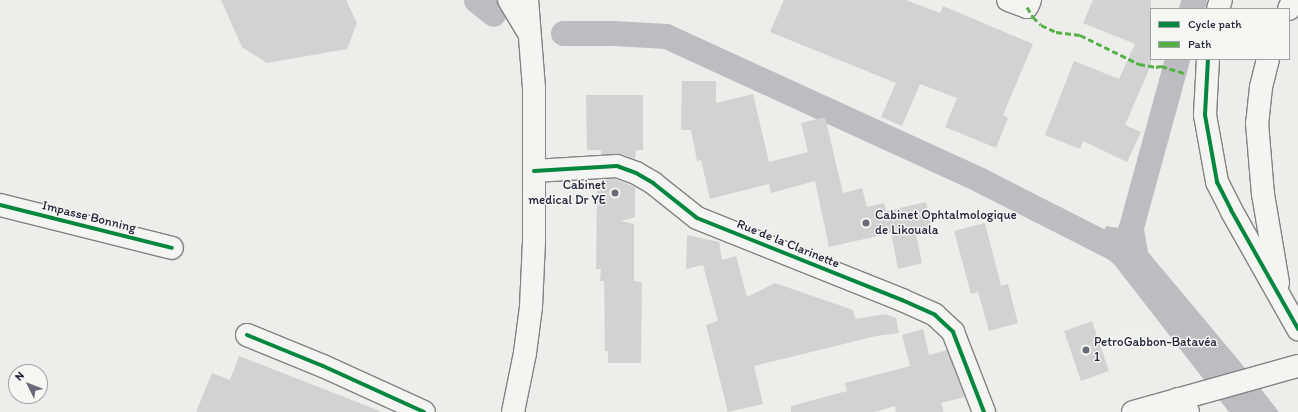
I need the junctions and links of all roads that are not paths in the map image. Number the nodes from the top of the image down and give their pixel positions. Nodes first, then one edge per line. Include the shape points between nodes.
1 (509, 0) edge
2 (527, 0) edge
3 (529, 34) junction
4 (1208, 60) edge
5 (1268, 60) edge
6 (534, 171) junction
7 (0, 204) edge
8 (172, 248) dead end
9 (1280, 296) junction
10 (1298, 330) edge
11 (248, 335) dead end
12 (1298, 366) edge
13 (1183, 406) edge
14 (516, 411) edge
15 (424, 412) edge
16 (984, 412) edge
17 (1133, 412) edge

1 - 3 street
2 - 3 street
3 - 6 street via 534,88
4 - 9 street via 1205,115 1217,182
5 - 9 street via 1260,87 1257,123 1263,194
6 - 14 street via 530,307
6 - 16 street, Rue de la Clarinette via 617,166 653,183 697,218 935,315 953,332
7 - 8 street, Impasse Bonning
9 - 10 street
11 - 15 street
12 - 13 street via 1201,393
13 - 17 street

